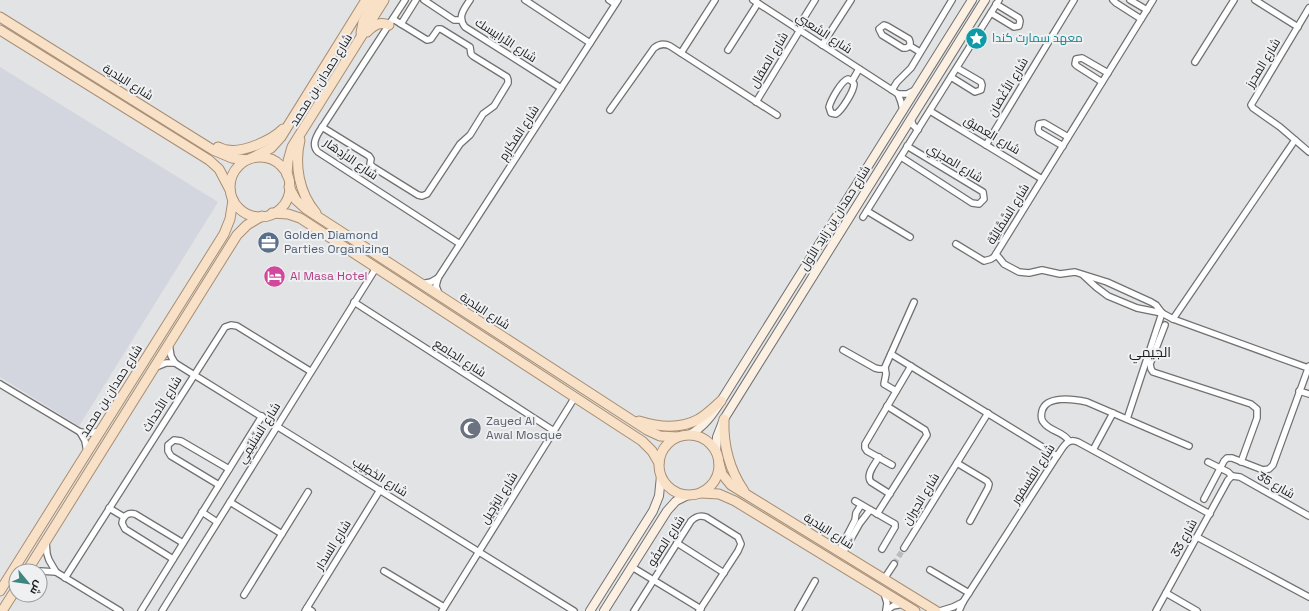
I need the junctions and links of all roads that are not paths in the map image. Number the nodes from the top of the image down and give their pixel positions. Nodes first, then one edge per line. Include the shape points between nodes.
1 (375, 0) edge
2 (384, 0) edge
3 (405, 0) edge
4 (416, 0) edge
5 (424, 0) edge
6 (470, 0) edge
7 (525, 0) edge
8 (609, 0) edge
9 (715, 0) edge
10 (815, 0) edge
11 (851, 0) edge
12 (952, 0) edge
13 (972, 0) edge
14 (985, 0) edge
15 (1074, 0) edge
16 (1113, 0) edge
17 (1130, 0) edge
18 (1153, 0) edge
19 (1234, 0) edge
20 (1255, 0) edge
21 (366, 1) edge
22 (617, 2) edge
23 (756, 2) edge
24 (997, 2) edge
25 (1309, 8) edge
26 (1147, 10) junction
27 (991, 13) junction
28 (0, 17) edge
29 (1141, 19) junction
30 (461, 20) junction
31 (391, 22) junction
32 (401, 24) junction
33 (1298, 27) junction
34 (0, 30) edge
35 (798, 30) junction
36 (362, 36) junction
37 (590, 43) junction
38 (822, 45) junction
39 (910, 46) junction
40 (728, 50) dead end
41 (920, 52) junction
42 (680, 53) junction
43 (1196, 62) dead end
44 (957, 68) junction
45 (859, 69) junction
46 (1108, 73) junction
47 (951, 77) junction
48 (852, 80) junction
49 (1102, 82) junction
50 (561, 88) junction
51 (892, 90) junction
52 (915, 90) junction
53 (898, 94) junction
54 (756, 102) junction
55 (610, 110) dead end
56 (903, 110) junction
57 (930, 111) junction
58 (777, 115) dead end
59 (911, 118) junction
60 (292, 119) junction
61 (322, 127) junction
62 (918, 130) junction
63 (302, 133) junction
64 (900, 136) junction
65 (914, 136) junction
66 (193, 137) junction
67 (1068, 137) junction
68 (1295, 140) junction
69 (986, 145) junction
70 (908, 146) junction
71 (1063, 146) junction
72 (1309, 152) edge
73 (901, 157) junction
74 (249, 159) junction
75 (287, 175) junction
76 (1042, 179) junction
77 (289, 187) junction
78 (230, 190) junction
79 (233, 200) junction
80 (867, 211) junction
81 (272, 213) junction
82 (262, 216) junction
83 (863, 217) dead end
84 (322, 220) junction
85 (910, 237) dead end
86 (460, 244) junction
87 (956, 244) dead end
88 (996, 254) junction
89 (376, 268) junction
90 (1083, 275) junction
91 (438, 278) junction
92 (421, 284) junction
93 (440, 296) junction
94 (354, 302) junction
95 (914, 302) dead end
96 (1162, 313) junction
97 (1173, 319) junction
98 (1165, 325) dead end
99 (169, 344) junction
100 (844, 350) dead end
101 (891, 354) junction
102 (175, 363) junction
103 (911, 366) junction
104 (1308, 367) edge
105 (154, 368) junction
106 (885, 369) junction
107 (310, 371) junction
108 (193, 375) junction
109 (0, 384) edge
110 (896, 391) junction
111 (1299, 391) junction
112 (1309, 394) edge
113 (575, 397) junction
114 (721, 401) junction
115 (887, 406) junction
116 (988, 413) junction
117 (1113, 413) junction
118 (262, 416) junction
119 (628, 418) junction
120 (724, 419) junction
121 (1127, 419) junction
122 (277, 426) junction
123 (100, 430) junction
124 (554, 431) junction
125 (80, 432) junction
126 (689, 435) junction
127 (678, 437) junction
128 (1069, 441) junction
129 (1189, 446) dead end
130 (1093, 450) junction
131 (87, 452) junction
132 (716, 452) junction
133 (1057, 456) junction
134 (879, 457) junction
135 (1208, 462) dead end
136 (1241, 462) junction
137 (659, 463) junction
138 (719, 463) junction
139 (957, 463) junction
140 (892, 465) dead end
141 (1220, 468) junction
142 (229, 469) junction
143 (661, 476) junction
144 (1232, 476) junction
145 (219, 485) junction
146 (380, 490) junction
147 (308, 492) dead end
148 (701, 493) junction
149 (746, 494) junction
150 (890, 494) junction
151 (688, 495) junction
152 (1204, 499) dead end
153 (230, 502) junction
154 (854, 502) dead end
155 (861, 505) junction
156 (109, 508) junction
157 (870, 510) junction
158 (202, 512) junction
159 (877, 514) junction
160 (1210, 514) junction
161 (1309, 516) edge
162 (124, 517) junction
163 (970, 521) dead end
164 (217, 522) junction
165 (282, 534) junction
166 (1197, 537) junction
167 (47, 540) junction
168 (183, 543) junction
169 (677, 543) junction
170 (904, 548) tunnel mouth
171 (882, 549) dead end
172 (479, 552) junction
173 (841, 552) junction
174 (173, 559) junction
175 (33, 563) edge
176 (894, 564) tunnel mouth
177 (632, 567) junction
178 (930, 570) dead end
179 (384, 571) dead end
180 (48, 572) edge
181 (56, 572) junction
182 (724, 573) junction
183 (65, 578) junction
184 (884, 579) junction
185 (654, 580) junction
186 (815, 581) dead end
187 (0, 591) edge
188 (884, 593) junction
189 (969, 593) junction
190 (1166, 593) junction
191 (244, 595) dead end
192 (1309, 598) edge
193 (8, 602) edge
194 (963, 602) junction
195 (904, 604) junction
196 (443, 609) edge
197 (308, 610) edge
198 (591, 610) edge
199 (700, 610) edge
200 (2, 611) edge
201 (120, 611) edge
202 (141, 611) edge
203 (162, 611) edge
204 (574, 611) edge
205 (583, 611) edge
206 (604, 611) edge
207 (634, 611) edge
208 (798, 611) edge
209 (886, 611) edge
210 (915, 611) edge
211 (936, 611) edge
212 (940, 611) edge
213 (959, 611) edge
214 (1156, 611) edge
215 (1197, 611) edge

1 - 36 main road via 363,22
2 - 36 main road, شارع حمدان بن محمد
3 - 31 street, شارع الازْدِهَار
4 - 32 street
5 - 30 street via 454,20
6 - 30 street, شارع الأرابيسك
7 - 37 street
8 - 22 street
9 - 42 street
10 - 35 street, شارع الصقال
11 - 38 street
12 - 41 street
13 - 52 main road, شارع حمدان بن زايد الأول
14 - 59 main road, شارع حمدان بن زايد الأول
15 - 69 street, شارع الأَغْصَان
16 - 29 street
17 - 26 street
18 - 26 street, شارع السَّمَّالِيَّة
19 - 43 street
20 - 33 street
21 - 60 main road, شارع حمدان بن محمد
22 - 37 street, شارع المَكَارِم
23 - 35 street, شارع الشعبي
23 - 40 street, شارع الشعبي
24 - 27 street
24 - 27 street via 1019,18 1019,26 1014,27
25 - 33 street, شارع المحرز
26 - 29 street, شارع السَّمَّالِيَّة
27 - 44 street
28 - 66 main road, شارع البلدية
29 - 46 street, شارع السَّمَّالِيَّة
30 - 50 street, شارع الأرابيسك via 465,27
31 - 32 street
31 - 36 main road via 377,24
31 - 61 street, شارع الازْدِهَار
32 - 61 street via 427,40 441,29 470,47 473,56 507,77 508,83 494,106 483,114 470,135 460,144 427,194 418,195 373,167 369,156
33 - 68 street, شارع المحرز via 1251,104
34 - 78 main road, شارع البلدية via 209,160 219,169
35 - 38 street, شارع الشعبي
35 - 54 street, شارع الصقال
36 - 63 main road, شارع حمدان بن محمد
37 - 50 street, شارع المَكَارِم
38 - 45 street, شارع الشعبي
39 - 39 street via 909,39 887,26 880,27 882,35 904,48
39 - 41 street
41 - 51 street via 909,71
42 - 54 street
42 - 55 street via 667,45 656,46
44 - 47 street
44 - 47 street via 981,82 981,90 975,92
45 - 48 street, شارع الشعبي
45 - 51 street, شارع الشعبي
46 - 49 street, شارع السَّمَّالِيَّة
46 - 49 street via 1082,58 1076,59 1077,66
47 - 57 street
48 - 48 street, شارع الشعبي via 843,82 829,105 832,113 836,114 841,110 854,88
49 - 67 street, شارع السَّمَّالِيَّة
50 - 86 street, شارع المَكَارِم
51 - 53 street, شارع الشعبي
52 - 53 street via 907,94
52 - 56 main road, شارع حمدان بن زايد الأول
53 - 56 street
54 - 58 street
56 - 114 main road, شارع حمدان بن زايد الأول
57 - 62 street
57 - 69 street, شارع العميق
59 - 62 street
59 - 64 main road, شارع حمدان بن زايد الأول
60 - 66 main road via 276,136 241,149 227,150
60 - 74 main road, شارع حمدان بن محمد via 276,144 266,152
61 - 86 street, شارع الازْدِهَار via 314,144 318,152
62 - 65 street
63 - 75 main road, شارع حمدان بن محمد via 289,155
63 - 84 main road via 297,160 301,182 308,201
64 - 65 street
64 - 120 main road, شارع حمدان بن زايد الأول
65 - 70 street
66 - 74 main road, شارع البلدية via 218,153 232,158
67 - 71 street, شارع السَّمَّالِيَّة
67 - 71 street via 1044,123 1039,124 1039,132
68 - 72 street, شارع المحرز
68 - 97 street
69 - 76 street, شارع العميق
70 - 73 street
70 - 73 street, شارع المجزي via 982,192 982,202 972,203
71 - 76 street, شارع السَّمَّالِيَّة
73 - 80 street
74 - 75 main road via 269,158 277,162
74 - 78 main road via 235,169
75 - 77 main road
76 - 88 street, شارع السَّمَّالِيَّة
77 - 81 main road via 283,205
77 - 84 main road, شارع البلدية via 301,205
78 - 79 main road
79 - 82 main road via 248,214
79 - 123 main road, شارع حمدان بن محمد via 224,234
80 - 83 street
80 - 85 street
81 - 82 main road
81 - 89 main road, شارع البلدية via 300,218
82 - 99 main road, شارع حمدان بن محمد via 237,235
84 - 92 main road, شارع البلدية
86 - 91 street, شارع المَكَارِم
87 - 88 street, شارع السَّمَّالِيَّة via 984,261
88 - 90 street via 1006,265 1022,273 1042,270 1057,274 1075,272
89 - 94 street, شارع السِّلَيْمِي
89 - 113 main road, شارع البلدية
90 - 96 street via 1107,282 1151,302
90 - 96 street via 1108,296 1137,308
91 - 92 street
91 - 93 street via 436,286
92 - 93 main road, شارع البلدية
93 - 119 main road, شارع البلدية
94 - 107 street, شارع السِّلَيْمِي
94 - 124 street, شارع الجامع
95 - 101 street
96 - 97 street
96 - 121 street
97 - 104 street
98 - 136 street via 1150,364 1153,372 1250,404 1257,409 1257,418
99 - 102 street
99 - 105 main road, شارع حمدان بن محمد
100 - 106 street via 875,368
101 - 103 street
101 - 106 street
102 - 105 street via 162,364
102 - 108 street, شارع الخَطِيب
103 - 110 street
103 - 116 street
104 - 111 street
105 - 167 main road, شارع حمدان بن محمد
106 - 110 street via 884,384
107 - 108 street, شارع الأحداث via 237,326 230,325 222,329
107 - 122 street, شارع السِّلَيْمِي
108 - 118 street, شارع الخَطِيب
108 - 156 street, شارع الأحداث
109 - 125 street
110 - 115 street
111 - 112 street
111 - 136 street via 1274,465 1263,470
113 - 124 street, شارع البَرْجِيل
113 - 137 main road, شارع البلدية via 642,441
114 - 119 main road via 699,419 680,425 660,426
114 - 126 main road, شارع حمدان بن زايد الأول via 707,422
115 - 134 street via 865,444 866,450
115 - 150 street via 927,433
116 - 133 street
116 - 139 street, شارع الجيران
117 - 121 street
117 - 128 street via 1082,400 1058,400 1047,403 1042,409 1042,421
117 - 130 street
118 - 122 street, شارع الخَطِيب
118 - 142 street, شارع السِّلَيْمِي
119 - 127 main road, شارع البلدية via 653,434
120 - 132 main road, شارع حمدان بن زايد الأول via 717,437
120 - 149 main road via 724,438 728,455 736,478
121 - 129 street
122 - 146 street, شارع الخَطِيب
122 - 153 street, شارع السِّلَيْمِي
123 - 125 street
123 - 131 main road, شارع حمدان بن محمد
124 - 172 street, شارع البَرْجِيل
125 - 131 street
126 - 127 main road
126 - 132 main road via 708,441
127 - 137 main road via 664,447
128 - 130 street, شارع الفُسفور via 1075,440
128 - 133 street, شارع الفُسفور
130 - 160 street, شارع الفُسفور
131 - 187 main road, شارع حمدان بن محمد
132 - 138 main road
133 - 189 street, شارع الفُسفور
134 - 140 street
134 - 150 street via 869,479
135 - 141 street, شارع 35
136 - 141 street via 1227,458
137 - 143 main road
138 - 148 main road via 714,481
138 - 149 main road, شارع البلدية via 726,480
139 - 163 street via 989,484
139 - 170 street, شارع الجيران
141 - 144 street, شارع 35
141 - 152 street
142 - 145 street, شارع السِّلَيْمِي
142 - 145 street, شارع السِّلَيْمِي via 181,441 174,440 168,445 171,456
143 - 151 main road via 669,488
143 - 198 main road via 660,496 653,511
144 - 160 street, شارع 33
144 - 161 street, شارع 35 via 1240,477
145 - 158 street, شارع السِّلَيْمِي
146 - 172 street, شارع الخَطِيب
146 - 197 street, شارع السدار
147 - 165 street
148 - 151 main road
148 - 188 main road, شارع البلدية via 719,494 735,500
149 - 173 main road, شارع البلدية
150 - 159 street
151 - 177 main road via 676,501 667,511
153 - 164 street, شارع السِّلَيْمِي
153 - 165 street
154 - 155 street
155 - 157 street
155 - 173 street
156 - 162 street
156 - 183 street, شارع الأحداث
157 - 159 street
157 - 173 street
158 - 164 street
158 - 168 street, شارع السِّلَيْمِي
159 - 171 street via 895,526
160 - 166 street, شارع 33
162 - 168 street via 135,514
162 - 174 street via 122,523 125,529
164 - 203 street, شارع السِّلَيْمِي
165 - 191 street
166 - 190 street, شارع 33
166 - 192 street
167 - 175 main road, شارع حمدان بن محمد
167 - 181 street via 47,554
168 - 174 street, شارع السِّلَيْمِي
169 - 182 street
169 - 182 street, شارع الصفُو via 697,516 706,517 738,537 740,548
169 - 185 street, شارع الصفُو
172 - 196 street, شارع البَرْجِيل
172 - 204 street, شارع الخَطِيب
173 - 184 main road, شارع البلدية
174 - 202 street, شارع السِّلَيْمِي
176 - 184 street
177 - 185 street
177 - 206 main road
178 - 189 street
179 - 196 street
180 - 181 street
181 - 183 street
182 - 199 street, شارع الصفُو
183 - 201 street
184 - 211 main road, شارع البلدية
185 - 199 street
185 - 207 street, شارع الصفُو
186 - 208 street
188 - 195 main road, شارع البلدية
188 - 209 street via 887,599
189 - 194 street, شارع الفُسفور
190 - 214 street, شارع 33
190 - 215 street
193 - 200 main road
194 - 212 street
194 - 213 street, شارع الفُسفور
195 - 209 street via 896,604
195 - 210 main road, شارع البلدية
198 - 205 street

